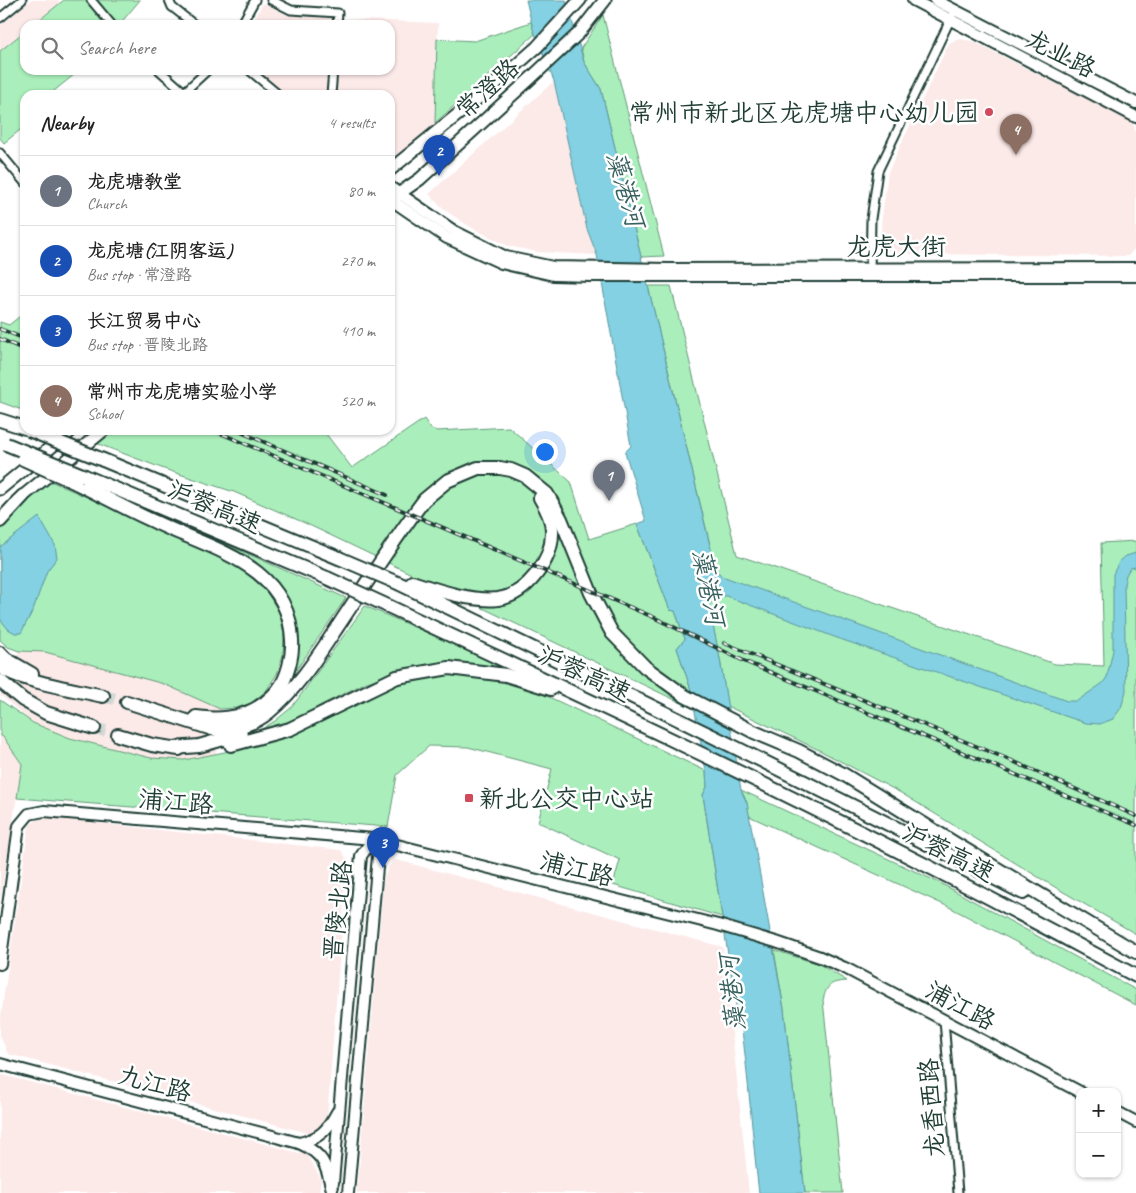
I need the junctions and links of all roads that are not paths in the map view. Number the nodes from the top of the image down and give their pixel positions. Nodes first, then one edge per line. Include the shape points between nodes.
1 (22, 0) edge
2 (91, 0) edge
3 (169, 0) edge
4 (255, 0) edge
5 (271, 0) edge
6 (580, 0) edge
7 (605, 0) edge
8 (913, 0) edge
9 (936, 0) edge
10 (953, 14) junction
11 (0, 18) edge
12 (108, 20) edge
13 (188, 20) edge
14 (245, 20) edge
15 (337, 20) edge
16 (164, 75) edge
17 (203, 75) edge
18 (255, 75) edge
19 (333, 75) edge
20 (179, 90) edge
21 (187, 90) edge
22 (273, 90) edge
23 (332, 90) edge
24 (1136, 103) edge
25 (1136, 117) edge
26 (0, 153) edge
27 (395, 166) edge
28 (20, 177) edge
29 (395, 194) edge
30 (395, 198) edge
31 (1136, 268) edge
32 (870, 271) junction
33 (1136, 276) edge
34 (0, 420) edge
35 (20, 426) edge
36 (41, 435) edge
37 (66, 435) edge
38 (98, 435) edge
39 (2, 445) edge
40 (81, 480) junction
41 (0, 489) edge
42 (23, 496) junction
43 (0, 514) edge
44 (0, 522) edge
45 (402, 581) junction
46 (0, 653) edge
47 (0, 667) edge
48 (0, 681) edge
49 (0, 685) edge
50 (60, 686) junction
51 (103, 696) tunnel mouth
52 (23, 700) junction
53 (127, 702) tunnel mouth
54 (152, 710) junction
55 (94, 728) tunnel mouth
56 (118, 735) tunnel mouth
57 (173, 748) junction
58 (686, 748) junction
59 (373, 839) junction
60 (1136, 952) edge
61 (0, 964) edge
62 (1136, 976) edge
63 (944, 1020) junction
64 (0, 1064) edge
65 (1076, 1090) edge
66 (340, 1107) junction
67 (1121, 1114) edge
68 (1136, 1122) edge
69 (299, 1143) junction
70 (332, 1191) edge
71 (348, 1193) edge
72 (958, 1193) edge

1 - 11 street
2 - 12 street
3 - 13 street via 172,7
4 - 14 street
5 - 15 street via 291,10 338,13
6 - 27 main road, 常澄路 via 494,85
7 - 29 main road, 常澄路 via 579,33 420,179
8 - 10 street, 龙业路
9 - 10 street, 龙业路
10 - 24 street, 龙业路
10 - 25 street, 龙业路
10 - 32 street via 878,171 871,219
16 - 20 street
17 - 21 street
18 - 22 street
19 - 23 street
26 - 28 street
30 - 32 street, 龙虎大街 via 447,238 501,263 553,275 590,272
31 - 32 street, 龙虎大街
32 - 33 street, 龙虎大街
34 - 35 highway
36 - 45 highway, 沪蓉高速, bridge
37 - 41 main road
38 - 42 main road
39 - 40 highway, bridge
40 - 54 highway via 156,523 249,565 271,585 286,608 292,634 290,663 279,688 256,710 230,718 210,719
40 - 58 highway, 沪蓉高速, bridge via 326,578
42 - 43 main road
42 - 44 highway
45 - 57 highway via 476,598 499,599 523,589 540,568 550,548 552,532 540,497 504,475 473,476 453,486 432,503 286,707 260,726 242,734 199,746
45 - 60 highway, 沪蓉高速 via 890,824
46 - 50 highway via 28,673
47 - 50 highway via 6,672
48 - 52 highway
49 - 52 highway
50 - 51 highway
52 - 55 highway via 46,713
53 - 54 highway
54 - 60 highway via 212,729 226,730 241,727 268,713 294,687 320,652 424,500 458,475 478,468 511,470 547,494 561,519 590,593 612,634 645,667 685,696 843,774
56 - 57 highway
57 - 58 highway via 227,746 290,728 397,677 449,668 506,675 558,691
58 - 62 highway, 沪蓉高速 via 944,874
59 - 61 street, 浦江路 via 44,812 29,814 19,826
59 - 63 street, 浦江路 via 776,942 847,969
59 - 66 street, 晋陵北路 via 361,856
59 - 71 street, 晋陵北路 via 378,856
63 - 65 street, 浦江路
63 - 72 street, 龙香西路
64 - 69 street, 九江路
66 - 69 street via 323,1133
66 - 70 street, 晋陵北路
67 - 68 street
69 - 70 street, 九江路 via 314,1150 324,1162

